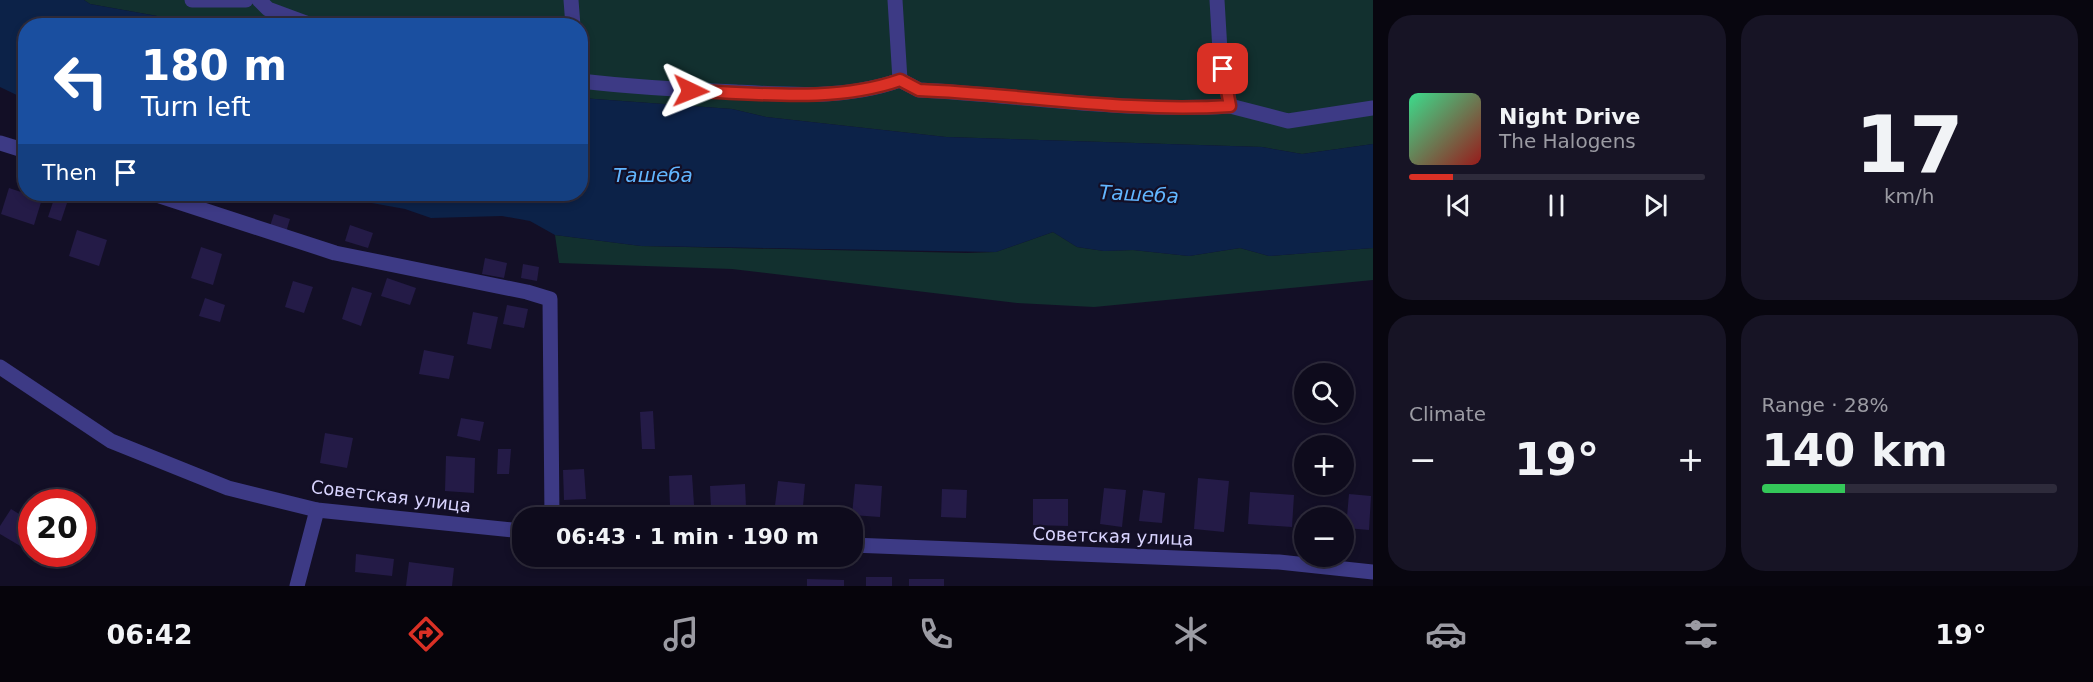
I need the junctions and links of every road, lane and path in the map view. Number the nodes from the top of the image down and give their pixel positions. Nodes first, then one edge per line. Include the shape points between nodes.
1 (192, 0) edge
2 (571, 0) edge
3 (895, 0) edge
4 (1217, 0) edge
5 (255, 3) edge
6 (293, 18) edge
7 (572, 18) edge
8 (900, 80) junction
9 (588, 82) edge
10 (1230, 106) junction
11 (1373, 108) edge
12 (0, 143) edge
13 (18, 149) edge
14 (175, 201) edge
15 (0, 367) edge
16 (552, 507) edge
17 (317, 510) junction
18 (512, 530) edge
19 (863, 546) edge
20 (1373, 572) edge
21 (297, 586) edge

1 - 5 street
2 - 7 street
3 - 8 street
4 - 10 street via 1220,51
5 - 6 street
8 - 9 street via 878,88 800,95 648,89
8 - 10 street via 919,90 1086,104
10 - 11 street via 1288,121
12 - 13 street
14 - 16 street via 335,253 550,299
15 - 17 street, Советская улица via 111,441 228,488
17 - 18 street, Советская улица
17 - 21 street
19 - 20 street, Советская улица via 1279,562

